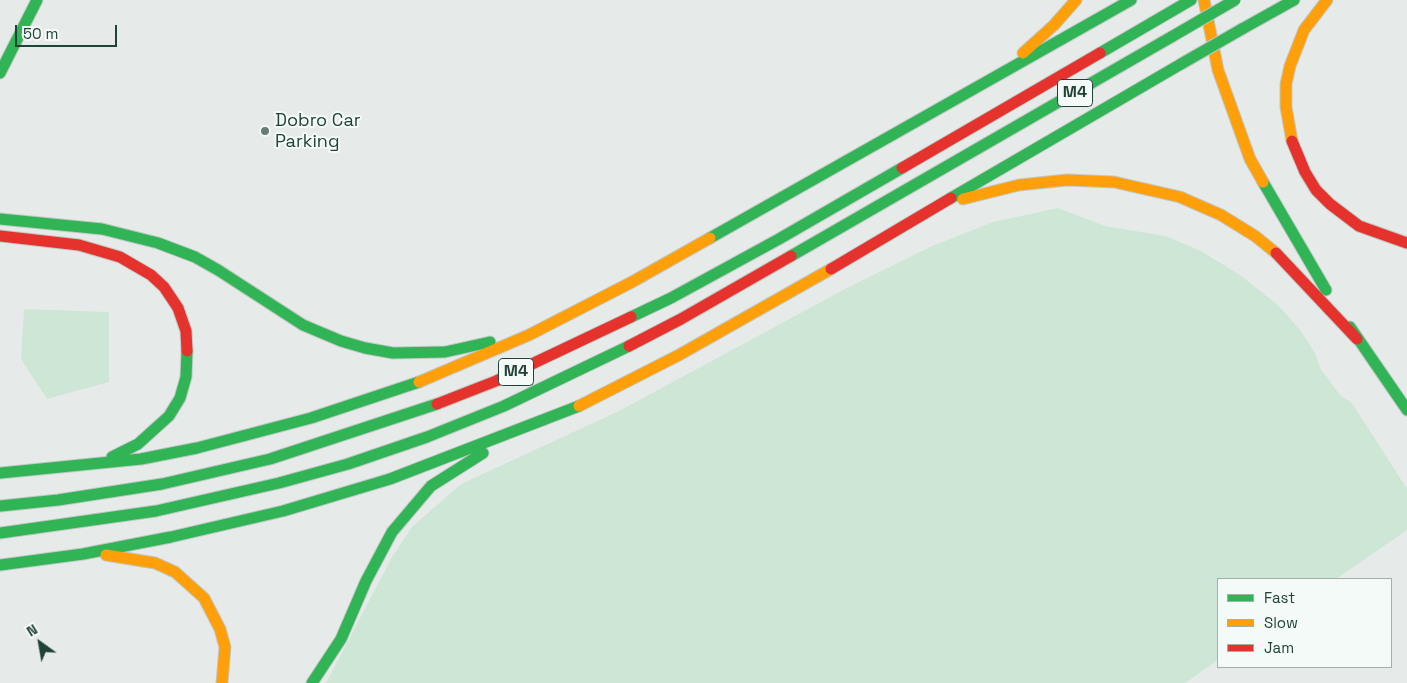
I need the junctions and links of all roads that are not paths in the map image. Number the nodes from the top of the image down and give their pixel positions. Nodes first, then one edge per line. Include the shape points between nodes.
1 (37, 0) edge
2 (1076, 0) edge
3 (1131, 0) edge
4 (1192, 0) edge
5 (1204, 0) edge
6 (1235, 0) edge
7 (1294, 0) edge
8 (1327, 0) edge
9 (0, 73) edge
10 (951, 102) junction
11 (930, 212) junction
12 (4, 218) edge
13 (0, 236) edge
14 (1407, 243) edge
15 (528, 335) junction
16 (1357, 339) junction
17 (1407, 410) edge
18 (516, 432) junction
19 (91, 465) junction
20 (0, 473) edge
21 (0, 506) edge
22 (0, 533) edge
23 (83, 554) junction
24 (0, 565) edge
25 (222, 683) edge
26 (312, 683) edge

1 - 9 main road
2 - 10 main road via 1027,50
3 - 10 main road
4 - 21 main road, M4 via 779,239 670,298 496,381 404,417 270,459 162,484
5 - 16 main road via 1218,70 1250,159 1287,227
6 - 22 main road, M4, bridge via 681,319 504,406 366,458 279,483 156,511
7 - 11 main road, bridge via 1010,162
8 - 14 main road via 1304,30 1290,66 1286,107 1292,143 1316,190 1330,204 1359,226
10 - 15 main road via 758,212
11 - 16 main road via 957,201 1018,185 1067,180 1114,182 1180,198 1221,215 1286,260
11 - 18 main road via 679,355 580,406
12 - 15 main road via 102,229 158,243 210,266 303,325 341,342 365,348 394,353 444,352
13 - 19 main road via 79,245 120,257 151,275 178,308 187,345 186,376 180,398 168,416 138,444
15 - 19 main road via 404,388 311,418 197,448
16 - 17 main road
18 - 23 main road via 390,479 284,511
18 - 26 main road via 431,486 392,532 341,639
19 - 20 main road
23 - 24 main road
23 - 25 main road via 155,563 191,584 204,598 220,629 225,647

